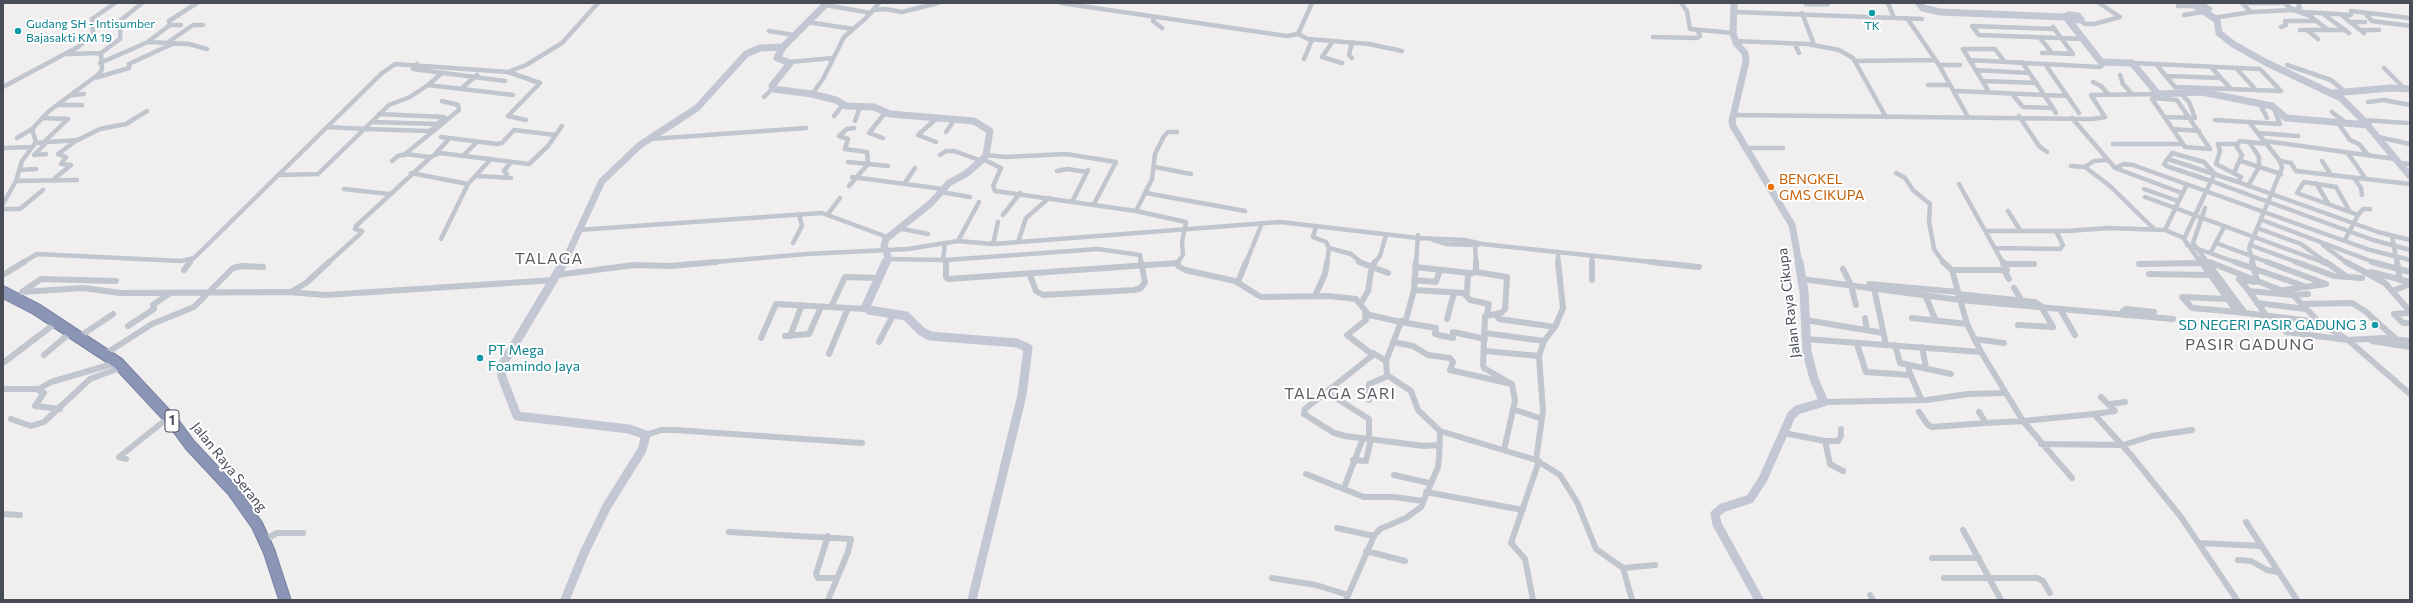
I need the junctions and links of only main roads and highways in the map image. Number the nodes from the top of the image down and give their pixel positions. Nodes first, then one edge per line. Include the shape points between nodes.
1 (3, 292) edge
2 (285, 600) edge

1 - 2 highway, Jalan Raya Serang / 1 via 18,294 120,365 233,491 257,525

